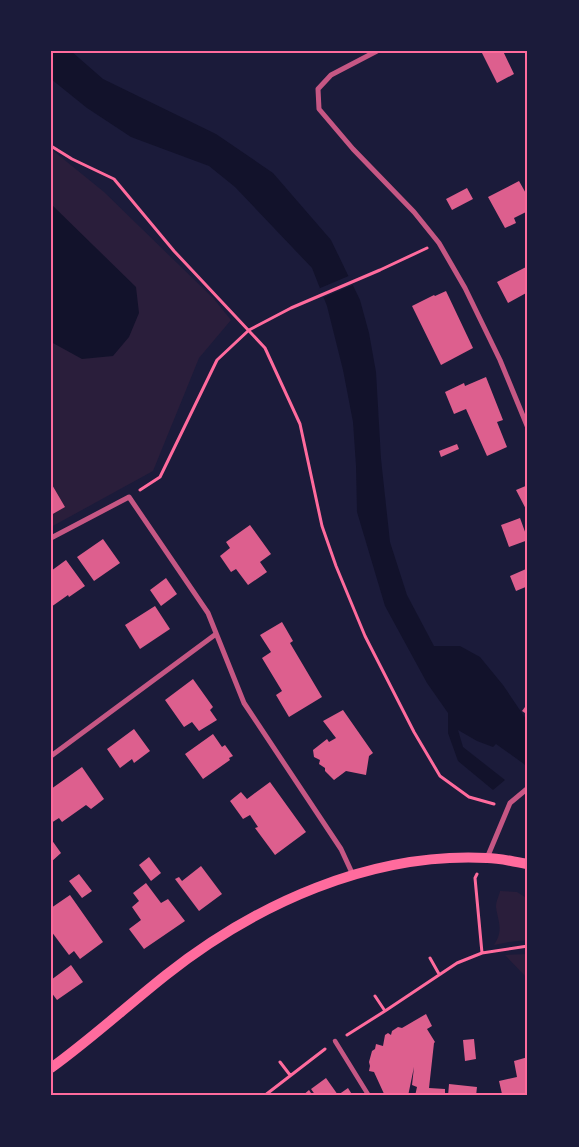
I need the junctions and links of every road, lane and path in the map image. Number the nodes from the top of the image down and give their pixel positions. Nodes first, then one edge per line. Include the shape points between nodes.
1 (377, 51) edge
2 (51, 146) edge
3 (439, 243) junction
4 (249, 330) junction
5 (528, 428) edge
6 (129, 496) junction
7 (51, 538) edge
8 (216, 634) junction
9 (51, 756) edge
10 (528, 788) edge
11 (509, 806) junction
12 (487, 858) junction
13 (528, 864) edge
14 (353, 875) junction
15 (528, 946) edge
16 (482, 953) junction
17 (430, 958) dead end
18 (439, 974) junction
19 (375, 996) dead end
20 (385, 1011) junction
21 (335, 1042) junction
22 (280, 1062) dead end
23 (51, 1068) edge
24 (290, 1076) junction
25 (264, 1096) edge
26 (368, 1096) edge

1 - 3 street via 331,75 318,89 319,109
2 - 4 path via 114,179 174,251
3 - 4 path via 290,308
3 - 5 street via 500,360
4 - 6 path via 217,360 160,477
4 - 11 path via 266,348 300,424 322,526 336,566 365,636 414,732 440,776 469,797
6 - 7 street
6 - 8 street via 208,613
8 - 9 street
8 - 14 street via 244,703 341,849
10 - 11 street
11 - 12 street
12 - 13 main road
12 - 14 main road via 440,858
12 - 16 path via 475,878
14 - 23 main road via 269,907 241,922 167,974
15 - 16 path
16 - 18 path
17 - 18 path
18 - 20 path
19 - 20 path
20 - 21 path
21 - 24 path
21 - 26 street
22 - 24 path
24 - 25 path

